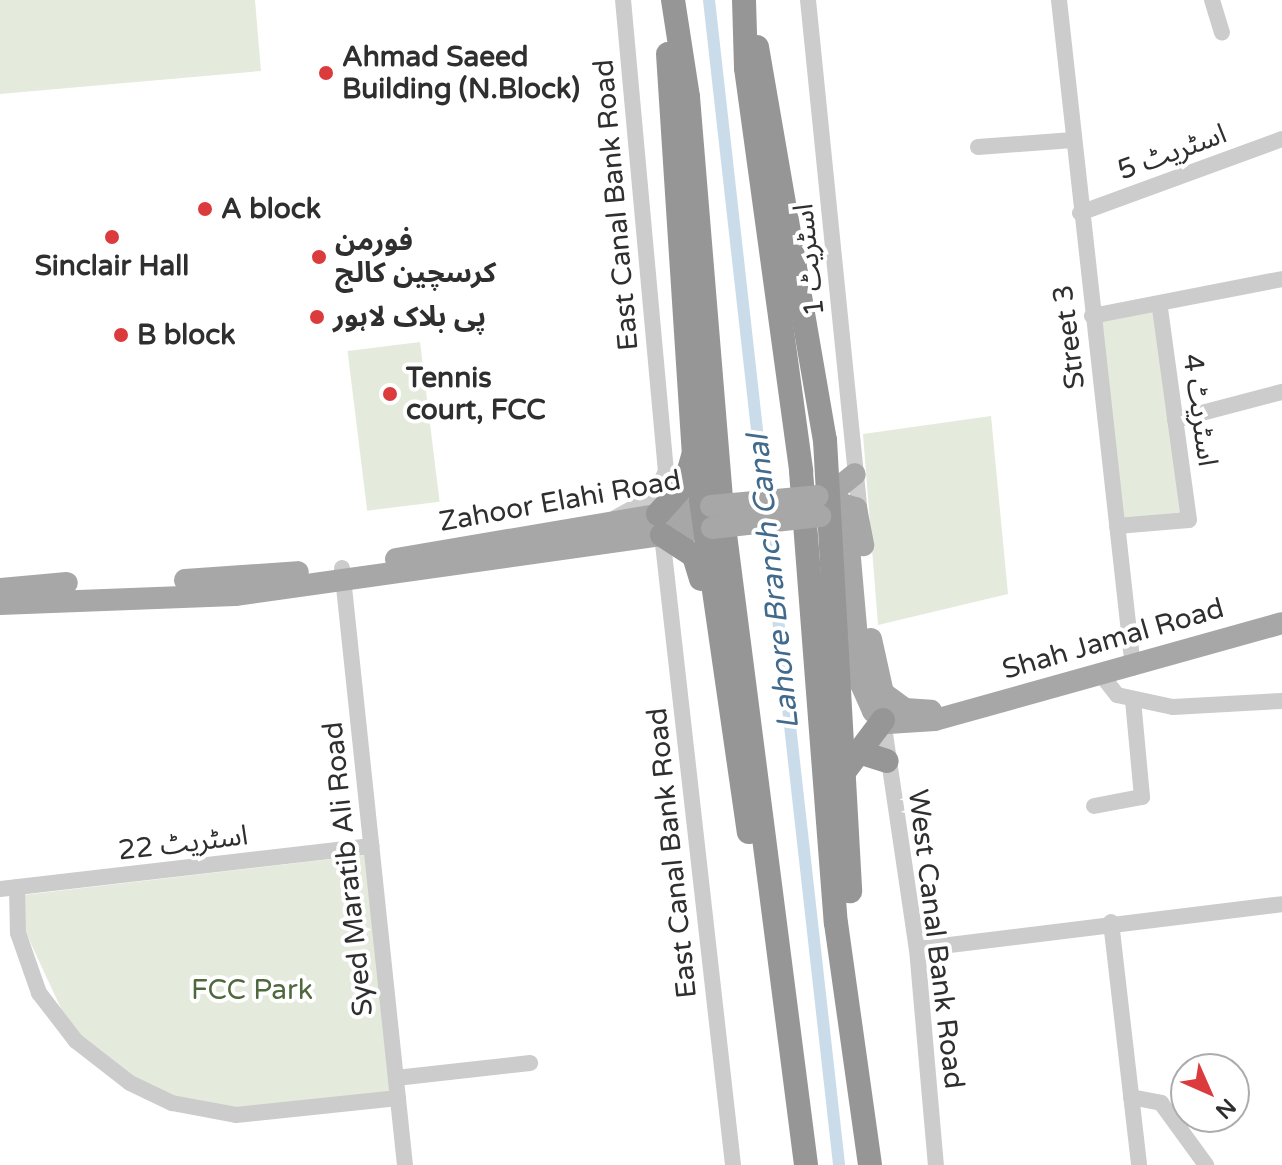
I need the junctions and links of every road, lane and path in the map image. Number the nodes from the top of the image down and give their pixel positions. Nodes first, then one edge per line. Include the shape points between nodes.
1 (623, 0) edge
2 (665, 0) edge
3 (673, 0) edge
4 (808, 0) edge
5 (1059, 0) edge
6 (1212, 0) edge
7 (744, 1) edge
8 (1222, 32) dead end
9 (1282, 139) edge
10 (1073, 140) junction
11 (978, 147) dead end
12 (1080, 213) junction
13 (1282, 279) edge
14 (1160, 307) junction
15 (1092, 316) junction
16 (1282, 392) edge
17 (1175, 420) junction
18 (694, 452) junction
19 (855, 474) junction
20 (824, 505) junction
21 (860, 515) junction
22 (708, 518) junction
23 (610, 521) junction
24 (660, 524) junction
25 (1117, 526) junction
26 (343, 575) junction
27 (0, 589) edge
28 (711, 594) junction
29 (0, 604) edge
30 (1282, 623) edge
31 (1133, 668) junction
32 (1103, 677) junction
33 (1133, 700) junction
34 (1282, 701) edge
35 (960, 712) junction
36 (883, 720) junction
37 (859, 752) junction
38 (887, 761) junction
39 (844, 772) junction
40 (1094, 806) dead end
41 (372, 846) junction
42 (8, 888) edge
43 (1282, 904) edge
44 (1111, 922) junction
45 (917, 949) junction
46 (846, 985) junction
47 (786, 989) junction
48 (530, 1063) dead end
49 (396, 1078) junction
50 (1131, 1097) junction
51 (398, 1098) junction
52 (405, 1165) edge
53 (733, 1165) edge
54 (806, 1165) edge
55 (870, 1165) edge
56 (936, 1165) edge
57 (1139, 1165) edge
58 (1206, 1165) edge

1 - 23 street, East Canal Bank Road via 666,472 653,497
2 - 18 highway
3 - 47 highway via 722,511
4 - 19 street, اسٹریٹ 1
5 - 10 street, Street 3
6 - 8 street
7 - 20 highway via 775,136
7 - 46 highway via 746,68 801,471
9 - 12 street, اسٹریٹ 5
10 - 11 street
10 - 12 street, Street 3
12 - 15 street, Street 3
13 - 14 street
14 - 15 street
14 - 17 street, اسٹریٹ 4
15 - 25 street, Street 3
16 - 17 street
17 - 25 street, اسٹریٹ 4 via 1189,520
18 - 22 highway
18 - 24 highway via 685,484
19 - 20 main road
19 - 21 street, اسٹریٹ 1
20 - 21 main road
20 - 22 main road, Zahoor Elahi Road, bridge
20 - 36 main road via 847,524 860,676
20 - 39 highway
21 - 35 main road via 879,686 905,709
22 - 24 main road, Zahoor Elahi Road
22 - 28 highway
23 - 24 main road, Zahoor Elahi Road
23 - 26 main road, Zahoor Elahi Road
24 - 26 main road, Zahoor Elahi Road
24 - 28 highway via 694,556
24 - 53 street, East Canal Bank Road
25 - 31 street, Street 3
26 - 27 main road, Zahoor Elahi Road
26 - 29 main road, Zahoor Elahi Road
26 - 41 street, Syed Maratib Ali Road
28 - 47 highway via 757,880
30 - 31 main road, Shah Jamal Road
31 - 32 main road, Shah Jamal Road
32 - 33 street
32 - 35 main road, Shah Jamal Road
33 - 34 street via 1173,707
33 - 40 street via 1142,797
35 - 36 main road, Shah Jamal Road via 917,723
36 - 37 highway
36 - 38 street, West Canal Bank Road
37 - 38 highway
37 - 39 highway
38 - 45 street, West Canal Bank Road
39 - 46 highway
41 - 42 street, اسٹریٹ 22
41 - 49 street, Syed Maratib Ali Road
42 - 51 street via 39,993 76,1041 130,1083 172,1103 236,1115
43 - 44 street
44 - 45 street
44 - 50 street
45 - 56 street, West Canal Bank Road
46 - 55 highway
47 - 54 highway
48 - 49 street
49 - 51 street, Syed Maratib Ali Road
50 - 57 street
50 - 58 street via 1161,1103
51 - 52 street, Syed Maratib Ali Road

